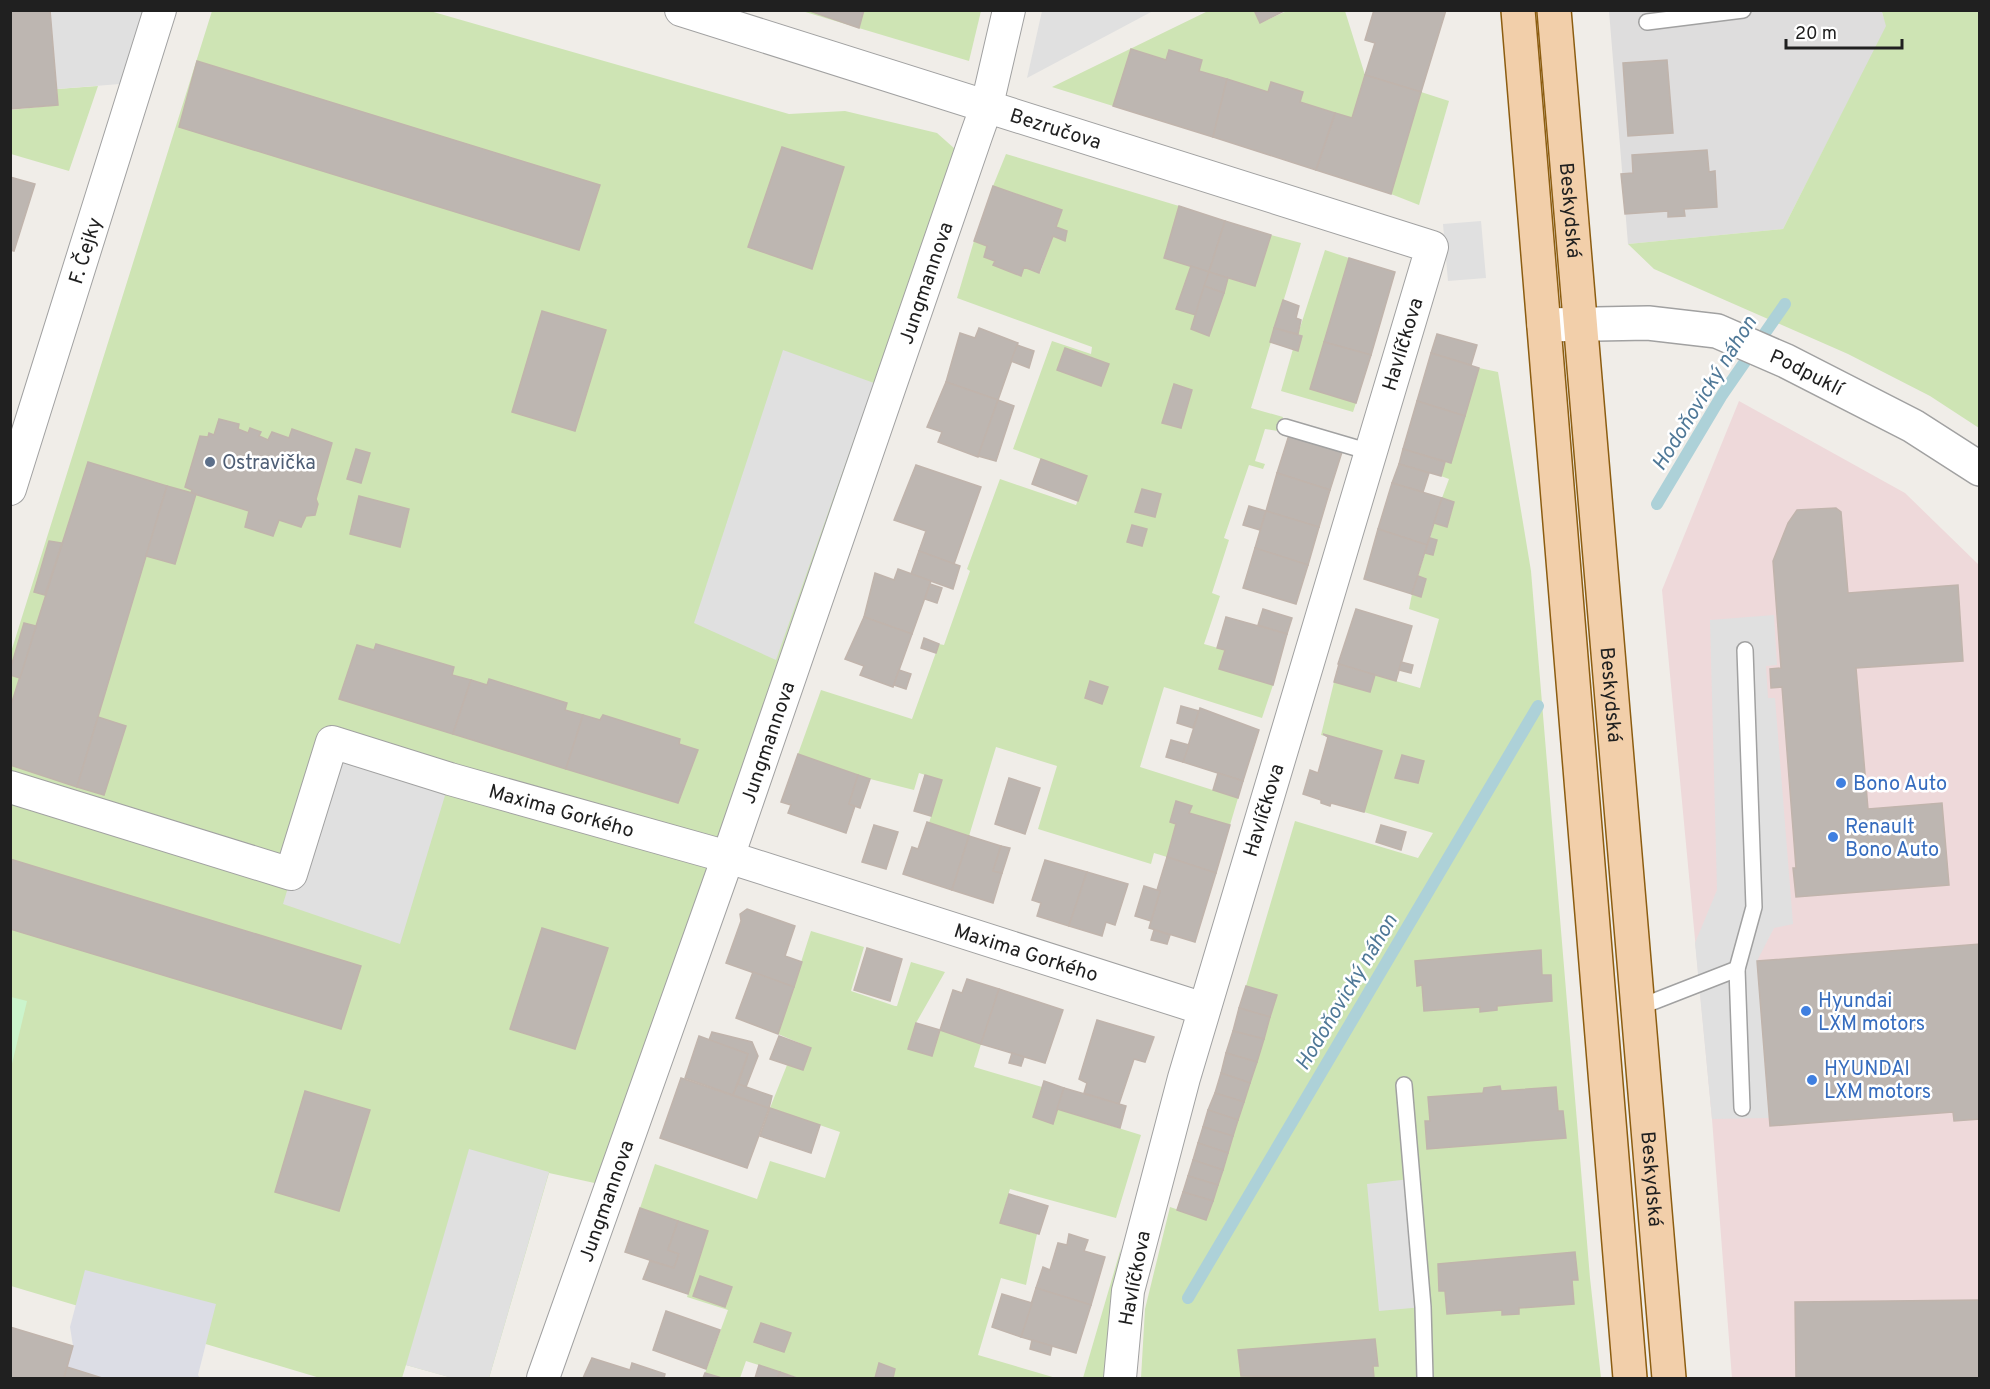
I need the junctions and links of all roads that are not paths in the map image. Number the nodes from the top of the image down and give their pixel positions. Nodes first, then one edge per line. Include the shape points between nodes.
1 (160, 10) edge
2 (681, 10) edge
3 (1009, 10) edge
4 (1518, 10) edge
5 (1554, 10) edge
6 (1743, 10) edge
7 (1647, 22) dead end
8 (987, 105) junction
9 (1432, 247) joint
10 (1581, 324) junction
11 (1544, 325) junction
12 (1285, 427) dead end
13 (1370, 452) junction
14 (1980, 469) edge
15 (10, 489) edge
16 (1745, 650) dead end
17 (10, 787) edge
18 (728, 857) junction
19 (1737, 969) junction
20 (1637, 1008) junction
21 (1204, 1009) junction
22 (1404, 1085) dead end
23 (1743, 1108) dead end
24 (543, 1378) edge
25 (1120, 1378) edge
26 (1425, 1378) edge
27 (1630, 1378) edge
28 (1669, 1378) edge

1 - 15 street, F. Čejky
2 - 8 street, Bezručova
3 - 8 street, Jungmannova
4 - 11 main road, Beskydská
5 - 10 main road, Beskydská
6 - 7 lane
8 - 9 street, Bezručova
8 - 18 street, Jungmannova
9 - 13 street, Havlíčkova
10 - 11 street, Podpuklí
10 - 14 street, Podpuklí via 1648,323 1717,331 1786,361 1912,426
10 - 20 main road, Beskydská
11 - 27 main road, Beskydská
12 - 13 lane
13 - 21 street, Havlíčkova
16 - 19 lane via 1754,907
17 - 18 street, Maxima Gorkého via 291,874 332,741 450,779
18 - 21 street, Maxima Gorkého
18 - 24 street, Jungmannova
19 - 20 lane
19 - 23 lane
20 - 28 main road, Beskydská
21 - 25 street, Havlíčkova via 1128,1291
22 - 26 lane via 1423,1307

